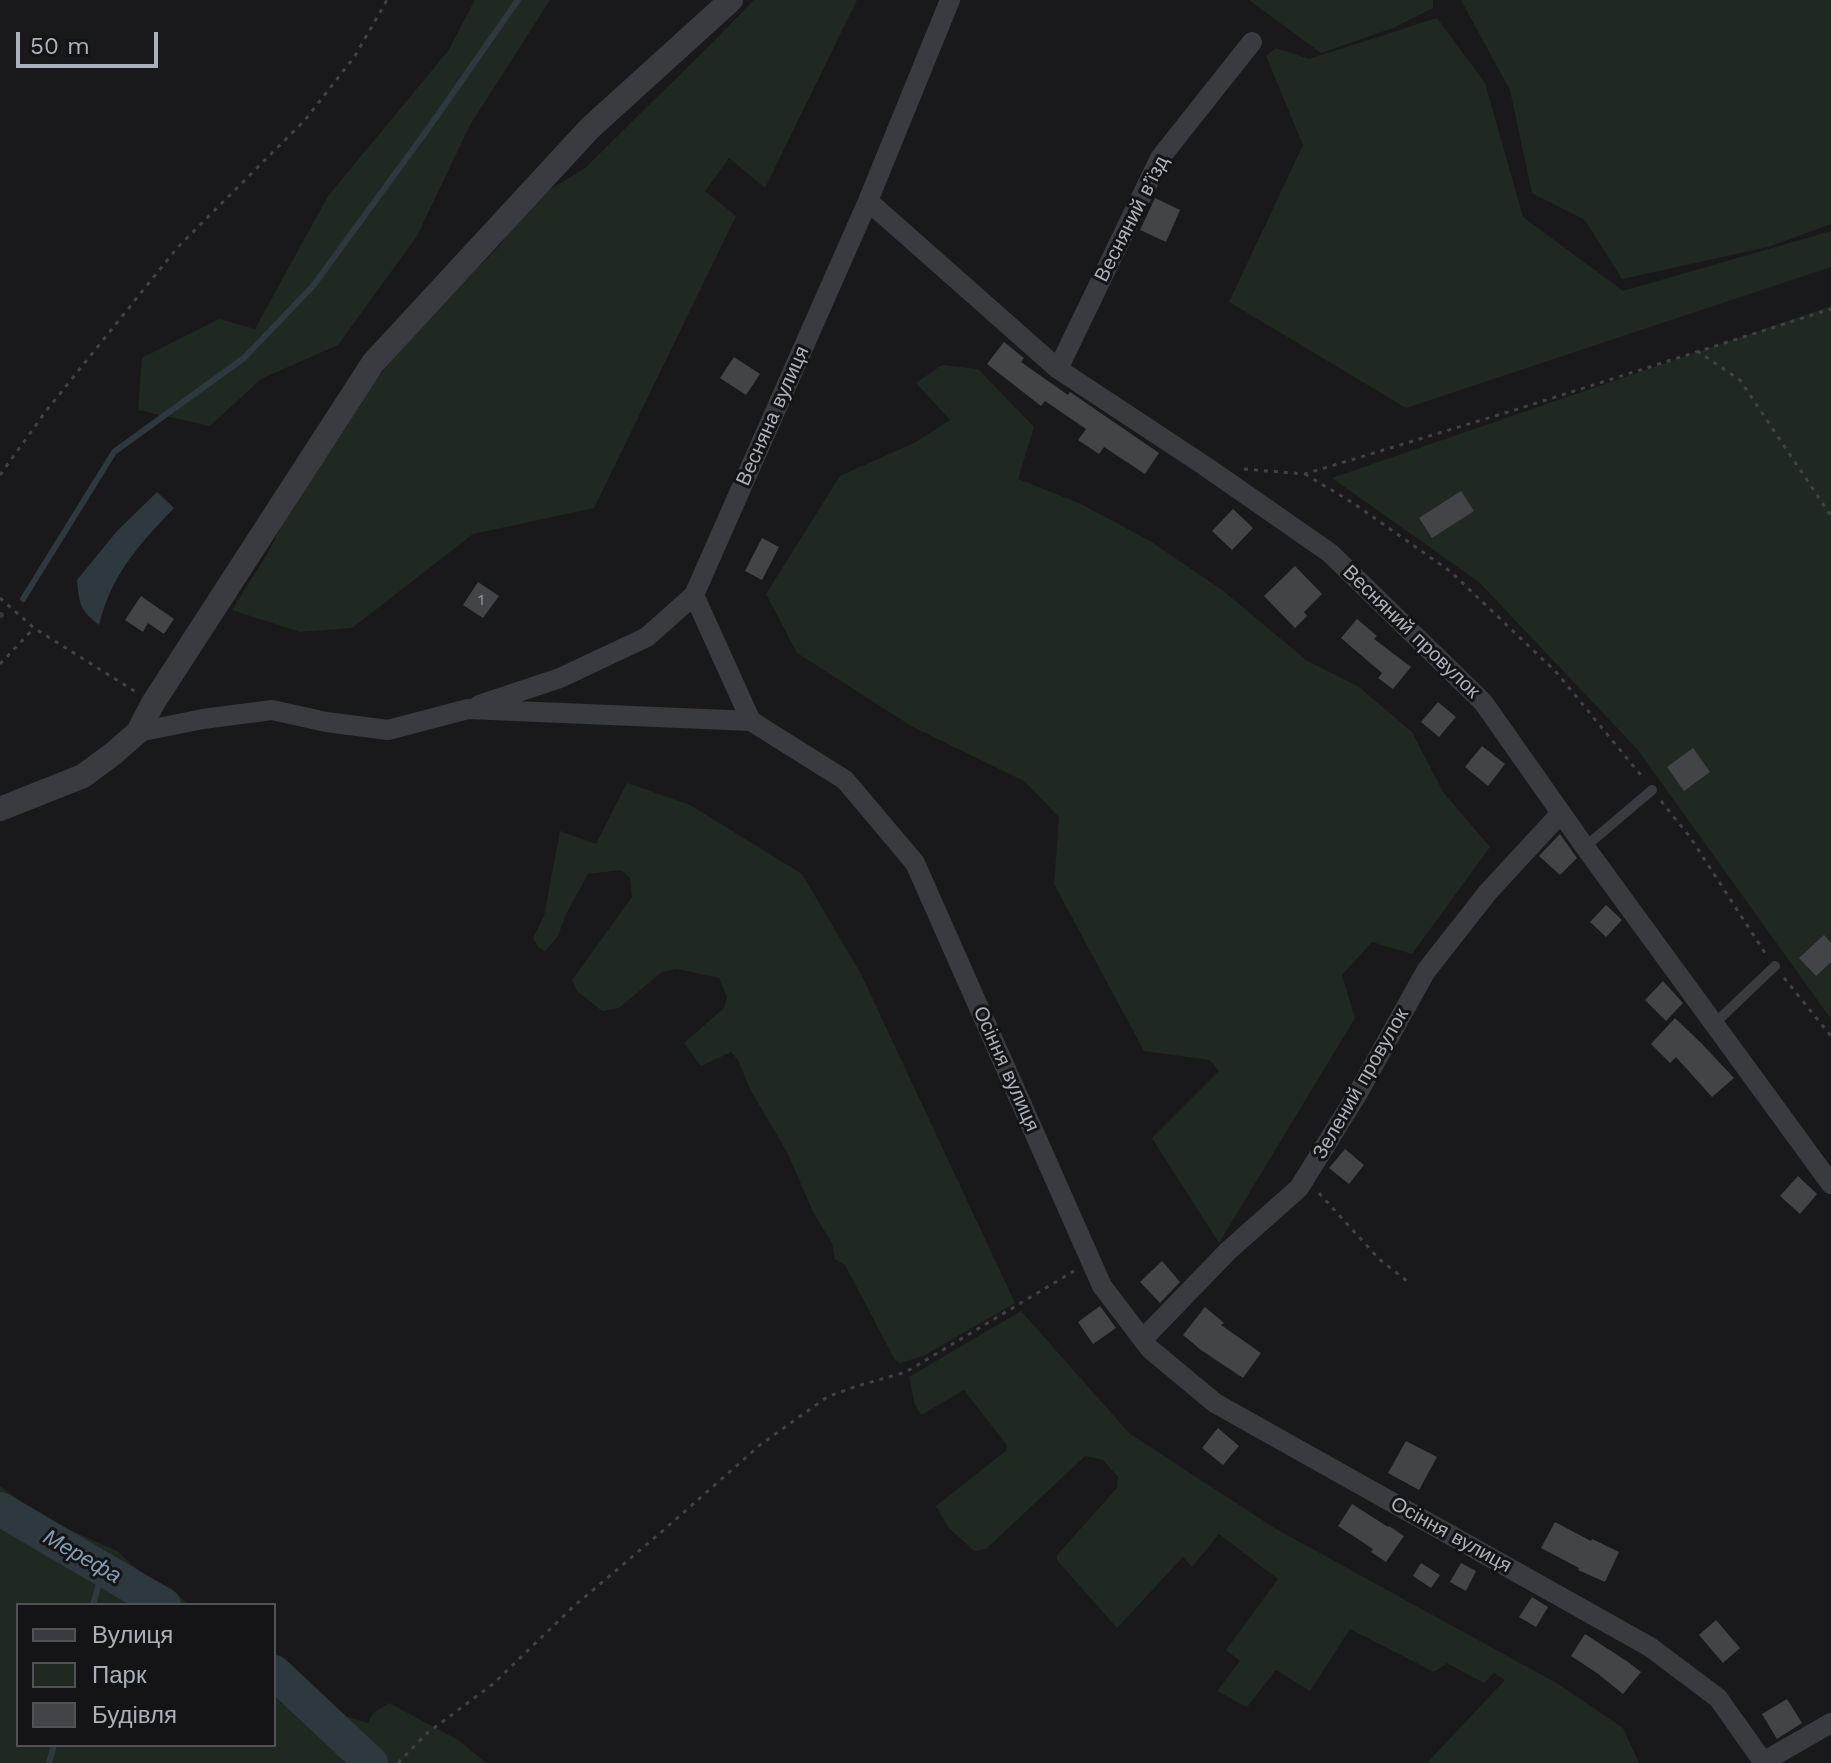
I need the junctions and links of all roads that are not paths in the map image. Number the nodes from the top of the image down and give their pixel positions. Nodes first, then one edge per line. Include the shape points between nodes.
1 (731, 0) edge
2 (950, 0) edge
3 (1252, 42) dead end
4 (868, 201) junction
5 (1058, 369) junction
6 (694, 595) junction
7 (468, 709) junction
8 (751, 721) junction
9 (138, 732) junction
10 (1652, 790) road end
11 (0, 809) edge
12 (1561, 813) junction
13 (1585, 847) junction
14 (1775, 966) road end
15 (1714, 1024) junction
16 (1831, 1184) edge
17 (1143, 1339) junction
18 (1831, 1723) edge
19 (1764, 1762) edge

1 - 9 street via 590,128 373,363
2 - 4 street, Весняна вулиця
3 - 5 street, Весняний в’їзд via 1160,158
4 - 5 street, Весняний провулок
4 - 6 street, Весняна вулиця
5 - 12 street, Весняний провулок via 1330,553 1483,702
6 - 7 street, Весняна вулиця via 647,637 560,678
6 - 8 street
7 - 8 street, Осіння вулиця
7 - 9 street, Осіння вулиця via 388,730 272,710
8 - 17 street, Осіння вулиця via 845,780 915,863 1102,1286
9 - 11 street via 83,776
10 - 13 lane
12 - 13 street, Весняний провулок
12 - 17 street, Зелений провулок via 1488,892 1426,971 1299,1188 1228,1251
13 - 15 street, Весняний провулок
14 - 15 lane
15 - 16 street, Весняний провулок
17 - 19 street, Осіння вулиця via 1215,1403 1650,1647 1718,1698
18 - 19 street

